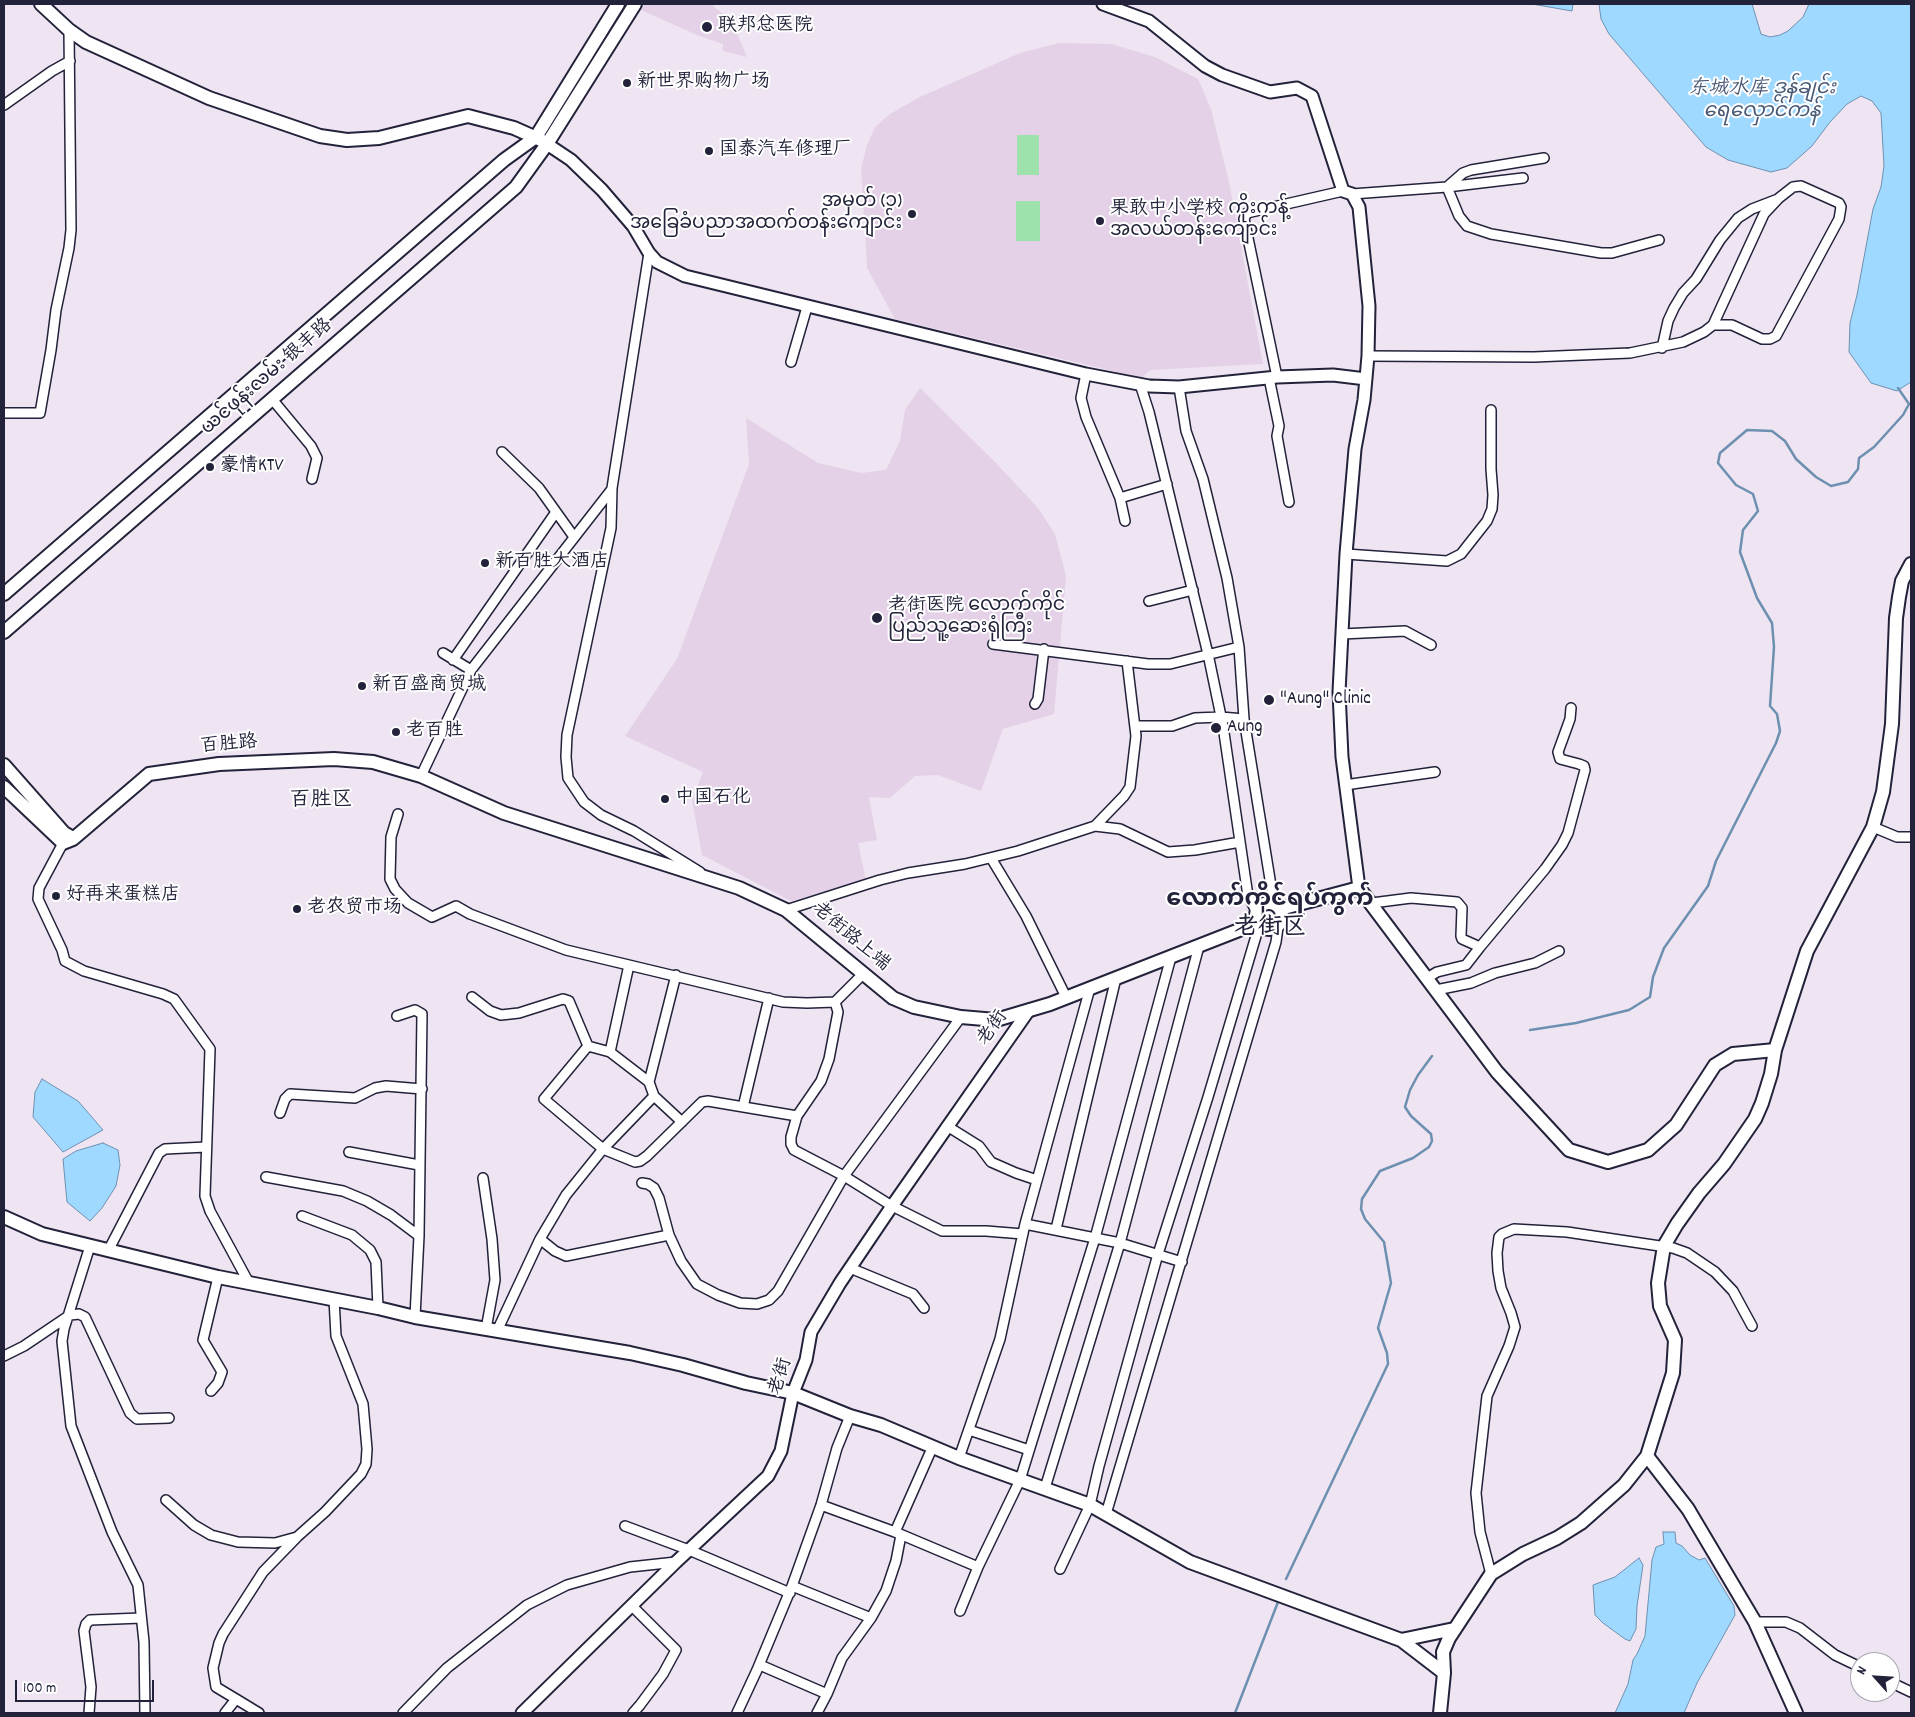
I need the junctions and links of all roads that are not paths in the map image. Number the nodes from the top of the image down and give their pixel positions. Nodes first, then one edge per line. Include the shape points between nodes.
1 (41, 4) edge
2 (618, 4) edge
3 (635, 4) edge
4 (1104, 4) edge
5 (69, 30) junction
6 (70, 62) junction
7 (4, 105) edge
8 (536, 137) junction
9 (547, 144) junction
10 (1544, 158) dead end
11 (1523, 178) dead end
12 (1447, 187) junction
13 (1348, 192) junction
14 (1778, 198) junction
15 (1659, 240) dead end
16 (649, 253) junction
17 (807, 307) junction
18 (1713, 325) junction
19 (1662, 348) junction
20 (1368, 356) junction
21 (791, 362) dead end
22 (1086, 374) junction
23 (1273, 377) junction
24 (1366, 380) junction
25 (1140, 384) junction
26 (1179, 387) junction
27 (272, 399) junction
28 (1491, 410) dead end
29 (4, 413) edge
30 (502, 452) dead end
31 (312, 479) dead end
32 (1167, 484) junction
33 (612, 488) junction
34 (1120, 498) junction
35 (1289, 502) dead end
36 (556, 512) junction
37 (1125, 521) dead end
38 (574, 537) junction
39 (1346, 554) junction
40 (1911, 564) edge
41 (1193, 590) junction
42 (4, 594) edge
43 (1149, 601) dead end
44 (4, 632) edge
45 (1342, 634) junction
46 (993, 644) dead end
47 (1431, 645) dead end
48 (1239, 647) junction
49 (1044, 649) junction
50 (443, 653) dead end
51 (1208, 654) junction
52 (453, 660) junction
53 (1127, 661) junction
54 (471, 670) junction
55 (1035, 704) dead end
56 (1571, 708) dead end
57 (1221, 717) junction
58 (1244, 719) junction
59 (1135, 726) junction
60 (4, 765) edge
61 (1435, 772) dead end
62 (421, 776) junction
63 (1346, 784) junction
64 (4, 787) edge
65 (398, 814) dead end
66 (1095, 826) junction
67 (1873, 827) junction
68 (1911, 837) edge
69 (66, 838) junction
70 (1240, 842) junction
71 (991, 858) junction
72 (710, 878) junction
73 (1359, 888) junction
74 (1372, 903) junction
75 (1277, 906) junction
76 (786, 910) junction
77 (1258, 920) junction
78 (1278, 927) junction
79 (1199, 946) junction
80 (1480, 947) junction
81 (1559, 951) dead end
82 (1171, 957) junction
83 (629, 965) junction
84 (863, 974) junction
85 (676, 976) junction
86 (1116, 978) junction
87 (1427, 978) junction
88 (1090, 988) junction
89 (1436, 990) junction
90 (472, 997) dead end
91 (1066, 997) junction
92 (769, 998) junction
93 (835, 1002) junction
94 (1029, 1010) junction
95 (397, 1016) dead end
96 (961, 1016) junction
97 (588, 1046) junction
98 (1775, 1050) junction
99 (610, 1052) junction
100 (649, 1082) junction
101 (422, 1089) junction
102 (654, 1096) junction
103 (742, 1107) junction
104 (280, 1113) dead end
105 (797, 1116) junction
106 (682, 1122) junction
107 (947, 1126) junction
108 (206, 1147) junction
109 (603, 1150) junction
110 (349, 1152) dead end
111 (419, 1165) junction
112 (844, 1176) junction
113 (266, 1177) dead end
114 (483, 1178) dead end
115 (1038, 1180) junction
116 (642, 1183) dead end
117 (892, 1206) junction
118 (302, 1216) dead end
119 (4, 1217) edge
120 (1026, 1224) junction
121 (1056, 1229) junction
122 (1023, 1234) junction
123 (669, 1235) junction
124 (419, 1236) junction
125 (1095, 1238) junction
126 (540, 1239) junction
127 (1120, 1243) junction
128 (90, 1246) junction
129 (1664, 1246) junction
130 (108, 1251) junction
131 (1158, 1254) junction
132 (1182, 1262) junction
133 (850, 1268) junction
134 (218, 1277) junction
135 (249, 1283) junction
136 (334, 1299) junction
137 (378, 1308) junction
138 (924, 1308) dead end
139 (70, 1315) junction
140 (415, 1317) junction
141 (1752, 1326) dead end
142 (491, 1330) junction
143 (6, 1355) edge
144 (4, 1364) edge
145 (212, 1391) dead end
146 (793, 1393) junction
147 (850, 1416) junction
148 (169, 1418) dead end
149 (969, 1430) junction
150 (933, 1446) junction
151 (1029, 1450) junction
152 (1647, 1456) junction
153 (959, 1458) junction
154 (1020, 1480) junction
155 (1045, 1488) junction
156 (166, 1500) dead end
157 (822, 1505) junction
158 (1090, 1505) junction
159 (1106, 1514) junction
160 (624, 1526) dead end
161 (898, 1534) junction
162 (297, 1537) junction
163 (689, 1550) junction
164 (676, 1562) junction
165 (978, 1567) junction
166 (1060, 1569) dead end
167 (1491, 1574) junction
168 (791, 1590) junction
169 (632, 1606) junction
170 (960, 1611) dead end
171 (142, 1618) junction
172 (870, 1618) junction
173 (1755, 1622) junction
174 (1454, 1629) junction
175 (1401, 1640) junction
176 (1850, 1662) edge
177 (760, 1665) junction
178 (1444, 1673) junction
179 (827, 1694) junction
180 (236, 1700) junction
181 (89, 1713) edge
182 (144, 1713) edge
183 (225, 1713) edge
184 (259, 1713) edge
185 (403, 1713) edge
186 (522, 1713) edge
187 (633, 1713) edge
188 (736, 1713) edge
189 (817, 1713) edge
190 (1440, 1713) edge
191 (1796, 1713) edge

1 - 5 main road
2 - 8 main road
3 - 9 main road, ယင်ဖုန်းလမ်း 银丰路
4 - 13 street via 1149,21 1205,66 1222,75 1270,92 1297,88 1312,96
5 - 6 street
5 - 8 main road via 86,42 209,98 320,136 346,140 379,138 468,116
6 - 7 street
6 - 29 street via 71,230 40,413
8 - 9 main road
8 - 42 main road, ယင်ဖုန်းလမ်း 银丰路 via 504,160
9 - 16 street via 571,160 602,190 633,226
9 - 27 main road, ယင်ဖုန်းလမ်း 银丰路 via 516,187
10 - 12 street via 1471,170
11 - 12 street
12 - 13 street
12 - 15 street via 1459,216 1467,226 1491,234 1601,253
13 - 20 street via 1359,206 1369,306
13 - 23 street via 1247,213 1244,219
14 - 18 street via 1764,214
14 - 18 street via 1793,187 1801,186 1838,202 1841,207 1839,219 1776,336 1762,339 1732,325
14 - 19 street via 1738,218 1720,240 1674,308
16 - 17 street via 664,267 685,276
16 - 33 street
17 - 21 street
17 - 22 street
18 - 19 street via 1683,342
19 - 20 street via 1630,353 1534,357
20 - 24 street
22 - 25 street
22 - 34 street via 1081,398 1086,417
23 - 24 street via 1333,375
23 - 26 street
23 - 35 street via 1279,426 1276,436
24 - 39 street via 1355,449
25 - 26 street
25 - 32 street
26 - 48 street via 1186,431 1203,479 1227,578
27 - 31 street via 311,446 317,458
27 - 44 main road, ယင်ဖုန်းလမ်း 银丰路
28 - 39 street via 1492,509 1487,521 1461,554 1447,561
30 - 36 street via 539,488
32 - 34 street
32 - 41 street
33 - 38 street
33 - 72 street via 610,528 567,734 568,778 584,802 601,815 634,831
34 - 37 street
36 - 38 street
36 - 52 street
38 - 54 street
39 - 45 street
40 - 67 main road via 1902,581 1899,597 1892,724 1883,792
41 - 43 street
41 - 51 street
45 - 47 street via 1405,631
45 - 63 street via 1339,692
46 - 49 street
48 - 51 street
48 - 58 street
49 - 53 street
49 - 55 street
50 - 52 street
51 - 53 street via 1170,664
51 - 57 street
52 - 54 street
53 - 59 street
54 - 62 street
56 - 80 street via 1558,752 1560,759 1584,766 1585,770 1568,833 1545,869
57 - 58 street
57 - 59 street via 1195,718 1172,726
57 - 70 street
58 - 75 street
59 - 66 street via 1130,788
60 - 69 main road
61 - 63 street
62 - 69 main road, 百胜路 via 373,762 334,759 219,764 150,774
62 - 72 main road, 老街路上端 via 504,813
63 - 73 street
64 - 69 main road
65 - 83 street via 391,837 390,879 394,889 414,907 432,917 456,906 566,950
66 - 70 street via 1120,829 1168,852
66 - 71 street
67 - 68 street via 1897,838
67 - 98 main road via 1807,951
69 - 108 street via 39,888 38,899 65,961 84,971 174,999 210,1050
70 - 77 street via 1248,896
71 - 76 street via 880,880
71 - 91 street via 1026,916
72 - 76 main road, 老街路上端
73 - 74 main road
73 - 75 main road
74 - 80 street via 1411,898 1457,902 1462,908 1462,939
74 - 87 main road
75 - 77 main road via 1262,905
75 - 78 main road via 1282,918
76 - 84 main road, 老街路上端
77 - 78 main road via 1268,930
77 - 79 main road, 老街路上端
77 - 131 street via 1208,1097
78 - 132 street
79 - 82 main road, 老街路上端
79 - 127 street
80 - 87 street via 1466,965 1437,972
81 - 89 street via 1535,963 1495,973 1471,984
82 - 86 main road, 老街路上端
82 - 125 street
83 - 85 street
83 - 99 street
84 - 93 street
84 - 96 main road, 老街路上端 via 893,998
85 - 92 street
85 - 100 street
86 - 88 main road, 老街路上端
86 - 121 street
87 - 89 main road
88 - 91 main road, 老街路上端
88 - 115 street
89 - 98 main road via 1497,1072 1569,1150 1608,1162 1648,1150 1676,1125 1715,1065 1733,1054
90 - 97 street via 501,1015 519,1013 563,999 569,1001
91 - 94 main road, 老街路上端
92 - 93 street via 783,1002
92 - 103 street
93 - 105 street via 838,1012 829,1059 821,1081
94 - 96 main road, 老街路上端 via 996,1020
94 - 107 street, 老街
95 - 101 street via 415,1010 422,1014
96 - 112 street
97 - 99 street
97 - 109 street via 544,1099
98 - 129 main road via 1771,1074 1755,1119
99 - 100 street
100 - 102 street
101 - 104 street via 386,1086 355,1098 290,1094
101 - 111 street
102 - 106 street
102 - 109 street
103 - 105 street
103 - 106 street via 702,1102
105 - 112 street via 791,1137 794,1150
106 - 109 street via 635,1162
107 - 115 street via 979,1146 991,1162
107 - 117 street, 老街
108 - 130 street via 165,1149 159,1153
108 - 135 street via 205,1196
109 - 126 street via 566,1195
110 - 111 street
111 - 124 street
112 - 117 street
112 - 123 street via 778,1291 769,1300 756,1304 740,1303 696,1284
113 - 124 street via 343,1191 375,1206
114 - 142 street via 495,1280
115 - 120 street
116 - 123 street via 654,1188 660,1198
117 - 122 street via 942,1231
117 - 133 street, 老街
118 - 137 street via 352,1235 370,1250 376,1262
119 - 128 main road via 42,1234
120 - 121 street
120 - 122 street
121 - 125 street
122 - 149 street via 1000,1339
123 - 126 street via 566,1256
124 - 140 street
125 - 127 street
125 - 151 street
126 - 142 street
127 - 131 street
127 - 155 street
128 - 130 main road
128 - 139 street
129 - 141 street via 1687,1253 1715,1272 1733,1291
129 - 152 main road via 1658,1283 1660,1306 1675,1340 1674,1373
129 - 167 street via 1514,1228 1499,1238 1497,1254 1501,1288 1515,1327 1487,1396 1476,1493 1480,1532
130 - 134 main road
131 - 132 street
131 - 158 street
132 - 159 street
133 - 138 street via 913,1294
133 - 146 street, 老街 via 811,1332 806,1360
134 - 135 main road
134 - 145 street via 203,1340 222,1372
135 - 136 main road
136 - 137 main road
136 - 162 street via 336,1336 363,1404 366,1464 361,1474
137 - 140 main road
139 - 143 street
139 - 148 street via 85,1317 130,1413 137,1419
139 - 171 street via 62,1341 71,1426 112,1532 138,1584
140 - 142 main road
142 - 146 main road via 630,1353
143 - 144 street
146 - 147 main road
146 - 163 street, 老街 via 781,1451 768,1476
147 - 150 main road
147 - 157 street via 837,1448
149 - 151 street
149 - 153 street
150 - 153 main road
150 - 161 street
151 - 154 street
152 - 167 main road via 1624,1485 1581,1523
152 - 173 main road via 1688,1509
153 - 154 main road
154 - 155 main road
154 - 165 street
155 - 158 main road
156 - 162 street via 194,1525 211,1535 238,1542 275,1543
157 - 161 street
157 - 168 street
158 - 159 main road
158 - 166 street
159 - 175 main road via 1190,1562
160 - 163 street
161 - 165 street
161 - 172 street via 896,1561 886,1591
162 - 180 street via 263,1572 219,1643 213,1668 216,1687
163 - 164 street, 老街
163 - 168 street
164 - 169 street, 老街
164 - 185 street via 630,1567 567,1585 527,1605 447,1668
165 - 170 street
167 - 174 main road
168 - 172 street
168 - 177 street
169 - 186 street, 老街
169 - 187 street via 676,1650 663,1674
171 - 181 street via 90,1620 86,1624 84,1631 91,1687
171 - 182 street
172 - 179 street via 842,1658
173 - 176 street via 1786,1622
173 - 191 main road
174 - 175 main road
174 - 178 main road via 1444,1652
175 - 178 main road
177 - 179 street
177 - 188 street
178 - 190 main road
179 - 189 street
180 - 183 street
180 - 184 street

